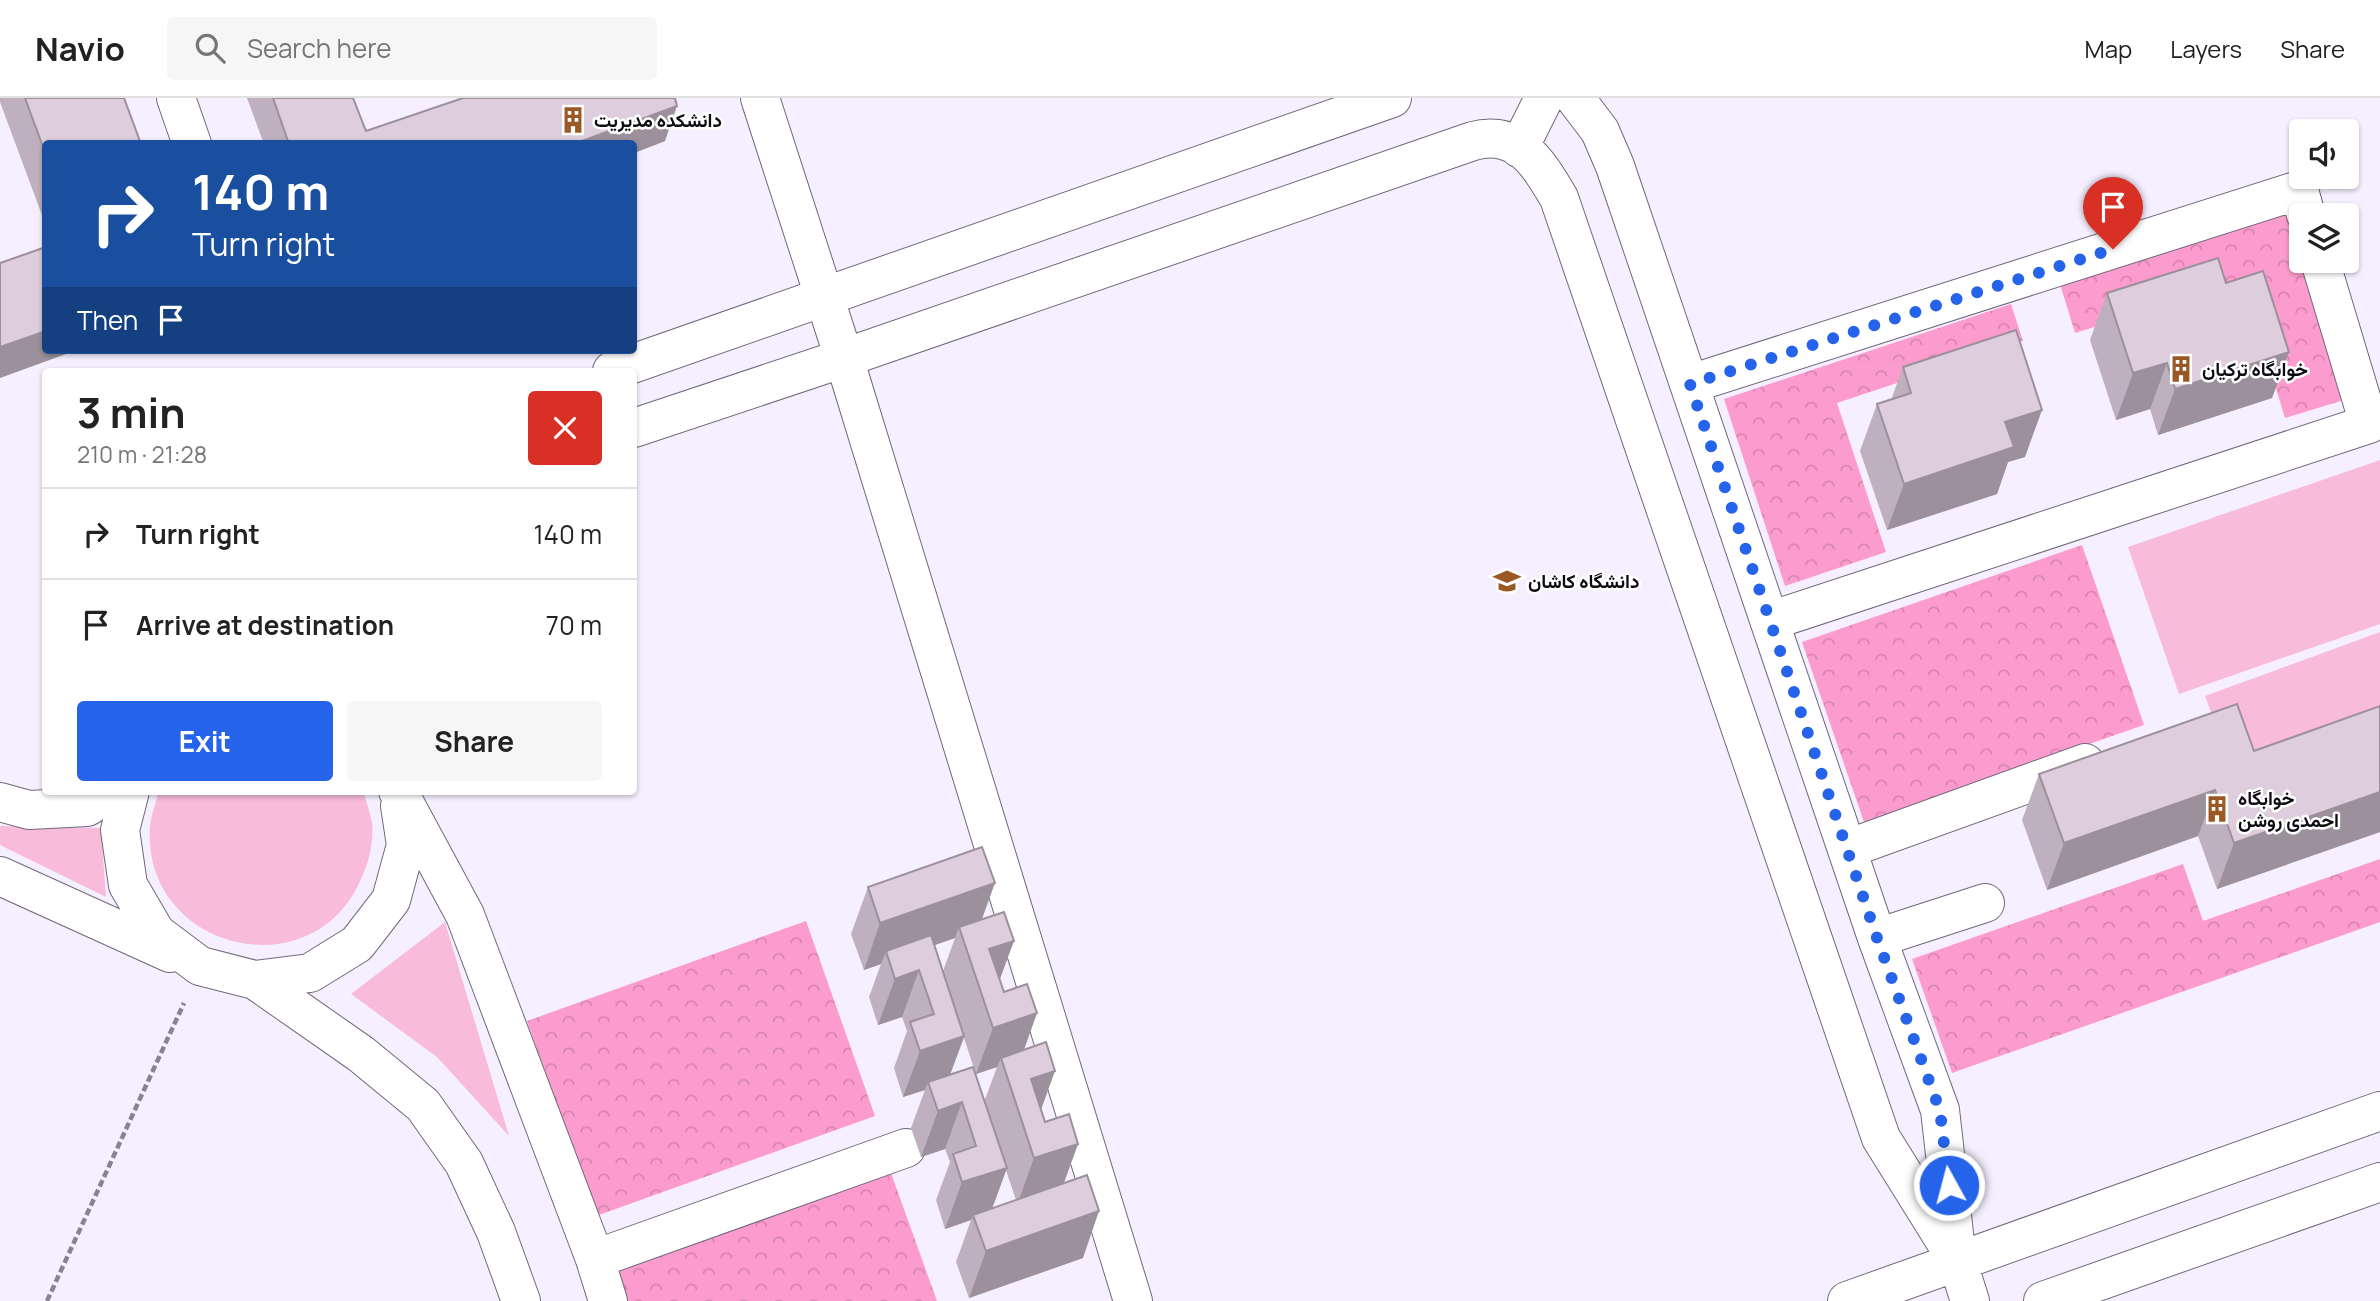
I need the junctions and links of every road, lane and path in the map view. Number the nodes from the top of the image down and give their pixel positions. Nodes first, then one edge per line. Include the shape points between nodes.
1 (176, 98) edge
2 (760, 98) edge
3 (1392, 98) edge
4 (1544, 98) edge
5 (1575, 98) edge
6 (191, 140) edge
7 (1519, 148) junction
8 (2303, 203) edge
9 (2324, 273) edge
10 (824, 296) junction
11 (844, 359) junction
12 (620, 368) edge
13 (1690, 384) junction
14 (637, 427) edge
15 (1770, 621) junction
16 (2113, 753) edge
17 (105, 795) edge
18 (129, 795) edge
19 (399, 795) edge
20 (400, 795) edge
21 (0, 802) edge
22 (1847, 849) junction
23 (0, 876) edge
24 (1985, 902) dead end
25 (1877, 938) junction
26 (200, 966) junction
27 (255, 980) junction
28 (2380, 1111) edge
29 (906, 1149) dead end
30 (2380, 1182) edge
31 (594, 1259) junction
32 (1957, 1260) junction
33 (47, 1301) edge
34 (521, 1301) edge
35 (608, 1301) edge
36 (1133, 1301) edge
37 (1847, 1301) edge
38 (1970, 1301) edge
39 (2043, 1301) edge

1 - 6 lane
2 - 10 lane
3 - 10 lane
4 - 7 lane
5 - 13 lane via 1600,131 1615,166
7 - 11 lane via 1489,137 1473,141
7 - 32 lane via 1536,160 1559,198 1881,1138
8 - 13 lane via 2299,190
9 - 15 lane via 2369,424
10 - 11 lane
10 - 12 lane
11 - 14 lane
11 - 36 lane
13 - 15 lane
15 - 22 lane
16 - 22 lane
17 - 21 lane via 87,807 29,810
18 - 26 lane via 120,830 128,885 156,933
19 - 27 lane via 406,845 391,900 358,944 310,972
20 - 31 lane via 465,915
22 - 25 lane
23 - 26 lane
24 - 25 lane
25 - 32 lane via 1940,1111
26 - 27 lane
26 - 33 path
27 - 34 lane via 361,1054 423,1105 464,1163
28 - 32 lane
29 - 31 lane
30 - 39 lane
31 - 35 lane
32 - 37 lane
32 - 38 lane

